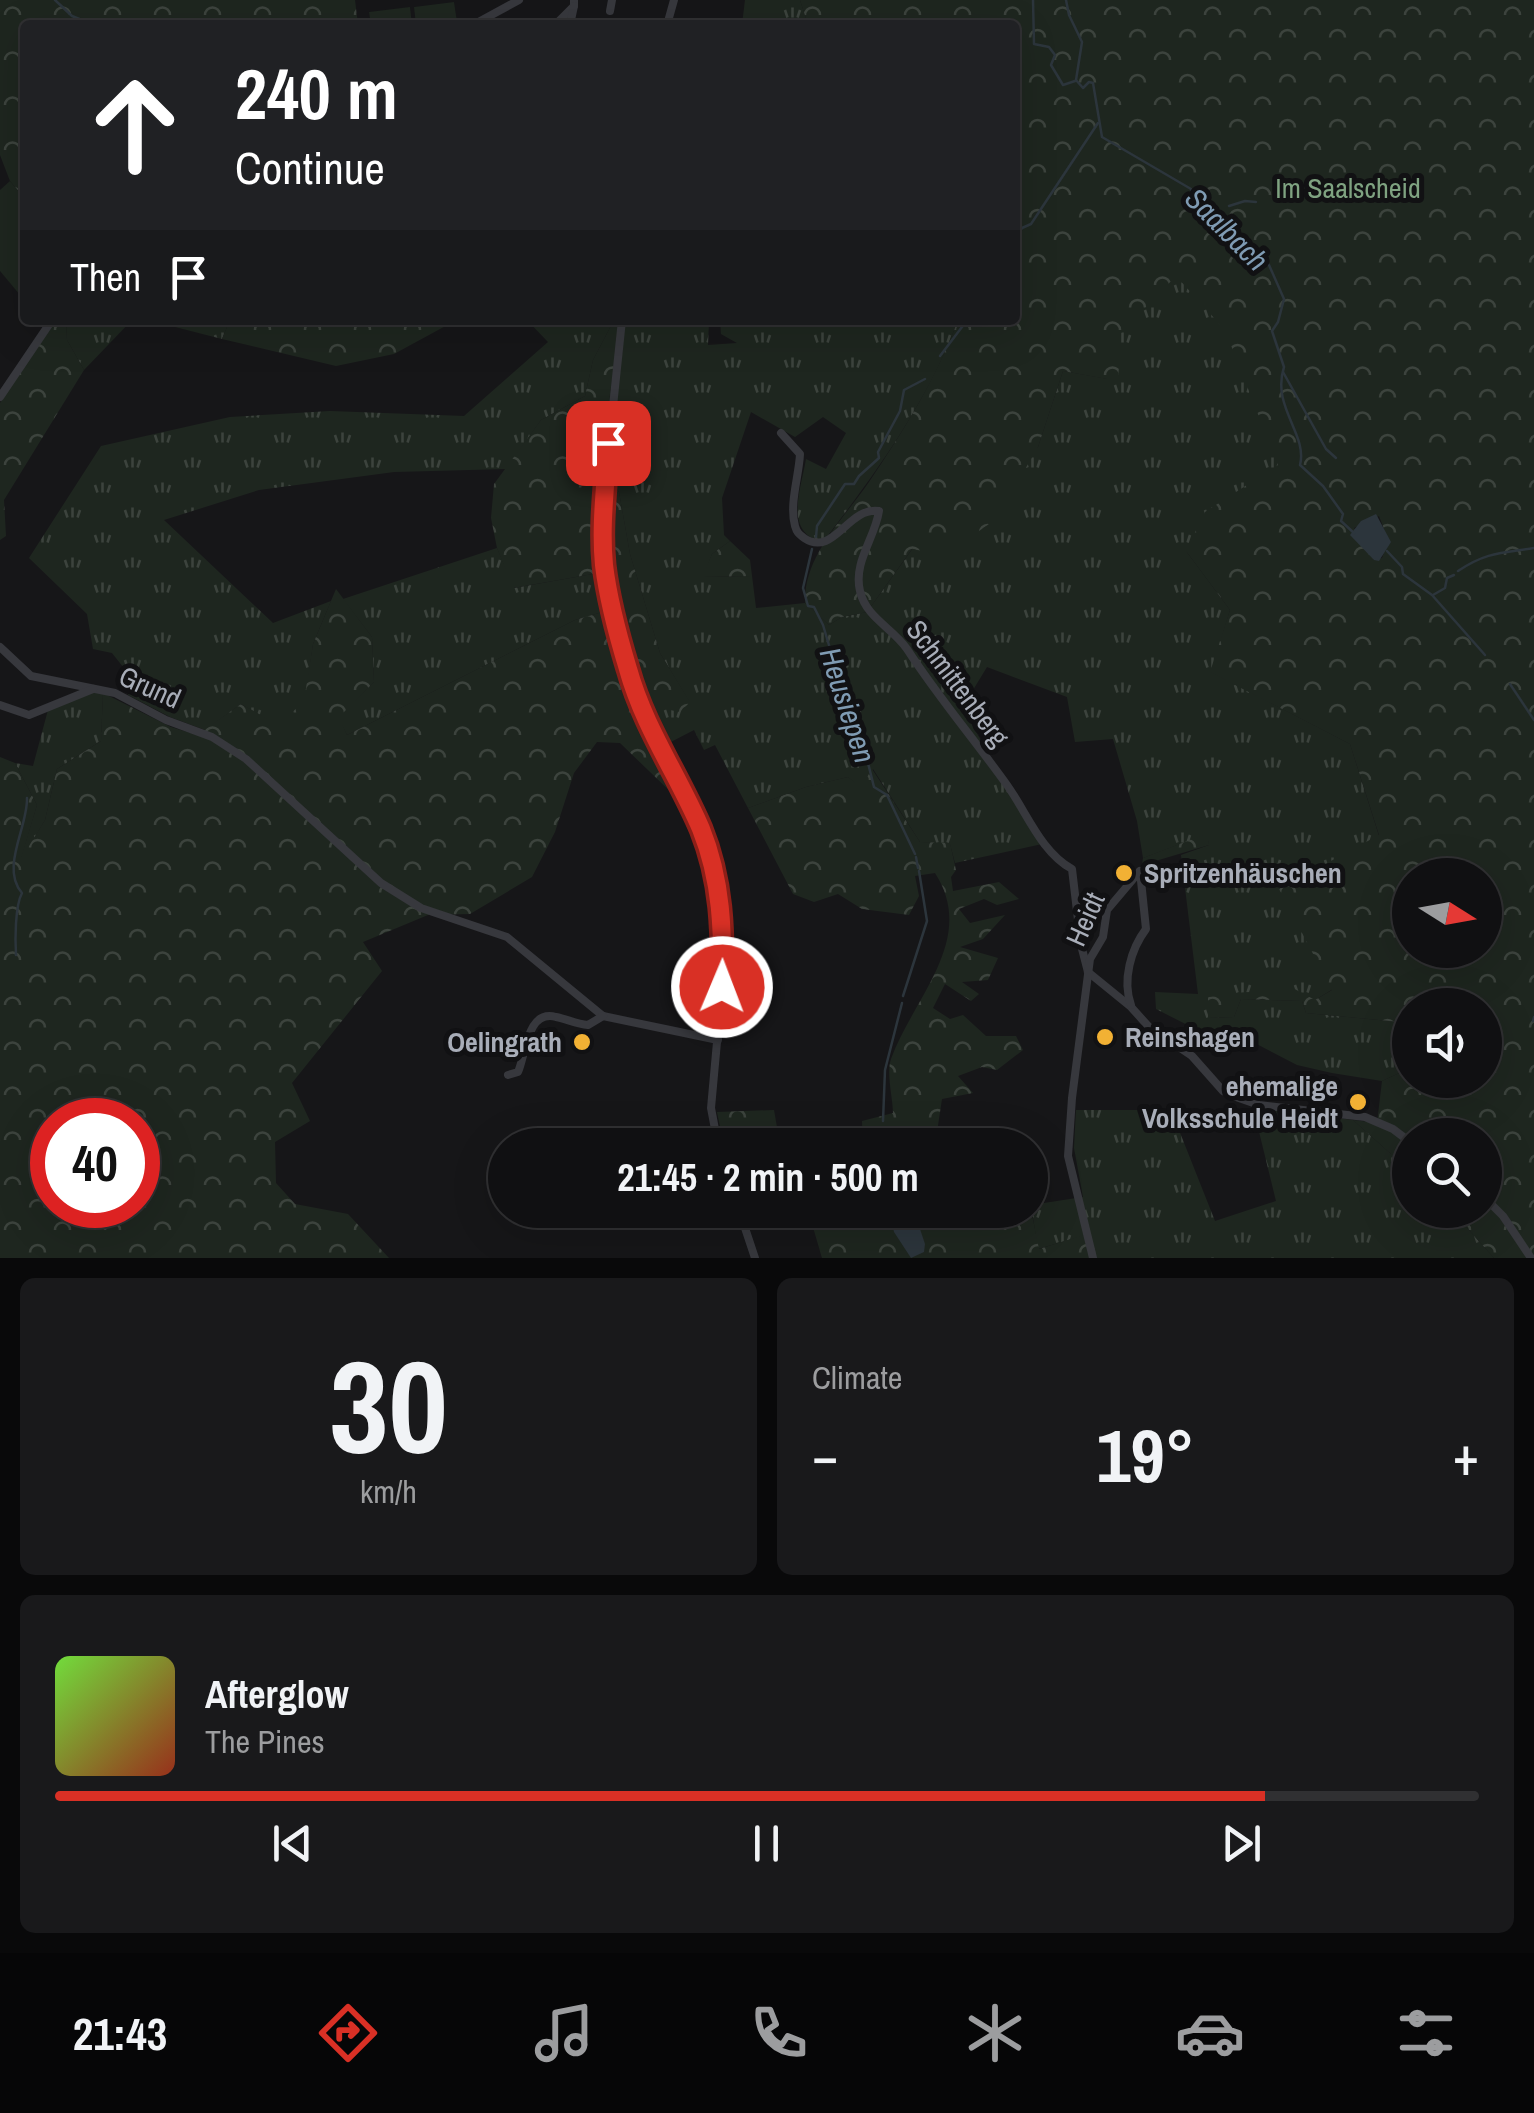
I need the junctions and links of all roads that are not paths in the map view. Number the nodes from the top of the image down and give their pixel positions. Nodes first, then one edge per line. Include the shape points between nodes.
1 (518, 0) edge
2 (612, 0) edge
3 (610, 11) dead end
4 (482, 20) edge
5 (49, 325) edge
6 (622, 325) edge
7 (0, 397) edge
8 (781, 434) dead end
9 (0, 647) edge
10 (93, 689) junction
11 (0, 705) edge
12 (1072, 869) joint
13 (1088, 972) junction
14 (1131, 1007) junction
15 (603, 1016) junction
16 (718, 1040) junction
17 (508, 1075) dead end
18 (715, 1128) edge
19 (1392, 1130) edge
20 (1502, 1215) edge
21 (746, 1228) edge
22 (755, 1258) edge
23 (1094, 1258) edge
24 (1532, 1258) edge

1 - 4 street
2 - 3 street
5 - 7 street
6 - 16 street via 604,565 628,671 700,827 721,901
8 - 12 street, Schmittenberg via 800,454 795,529 825,544 864,512 880,510 860,569 863,601 899,637 1048,848
9 - 10 street via 31,676
10 - 11 street, Grund via 29,715
10 - 15 street, Grund via 225,745 381,883 431,912 507,938
12 - 13 street, Heidt
13 - 14 street
13 - 14 street, Heidt via 1107,910 1140,870 1146,930 1132,948
13 - 23 street via 1068,1156
14 - 19 street via 1236,1097 1366,1117
15 - 16 street
15 - 17 street via 588,1025 541,1018 518,1072
16 - 18 street
20 - 24 street
21 - 22 street

